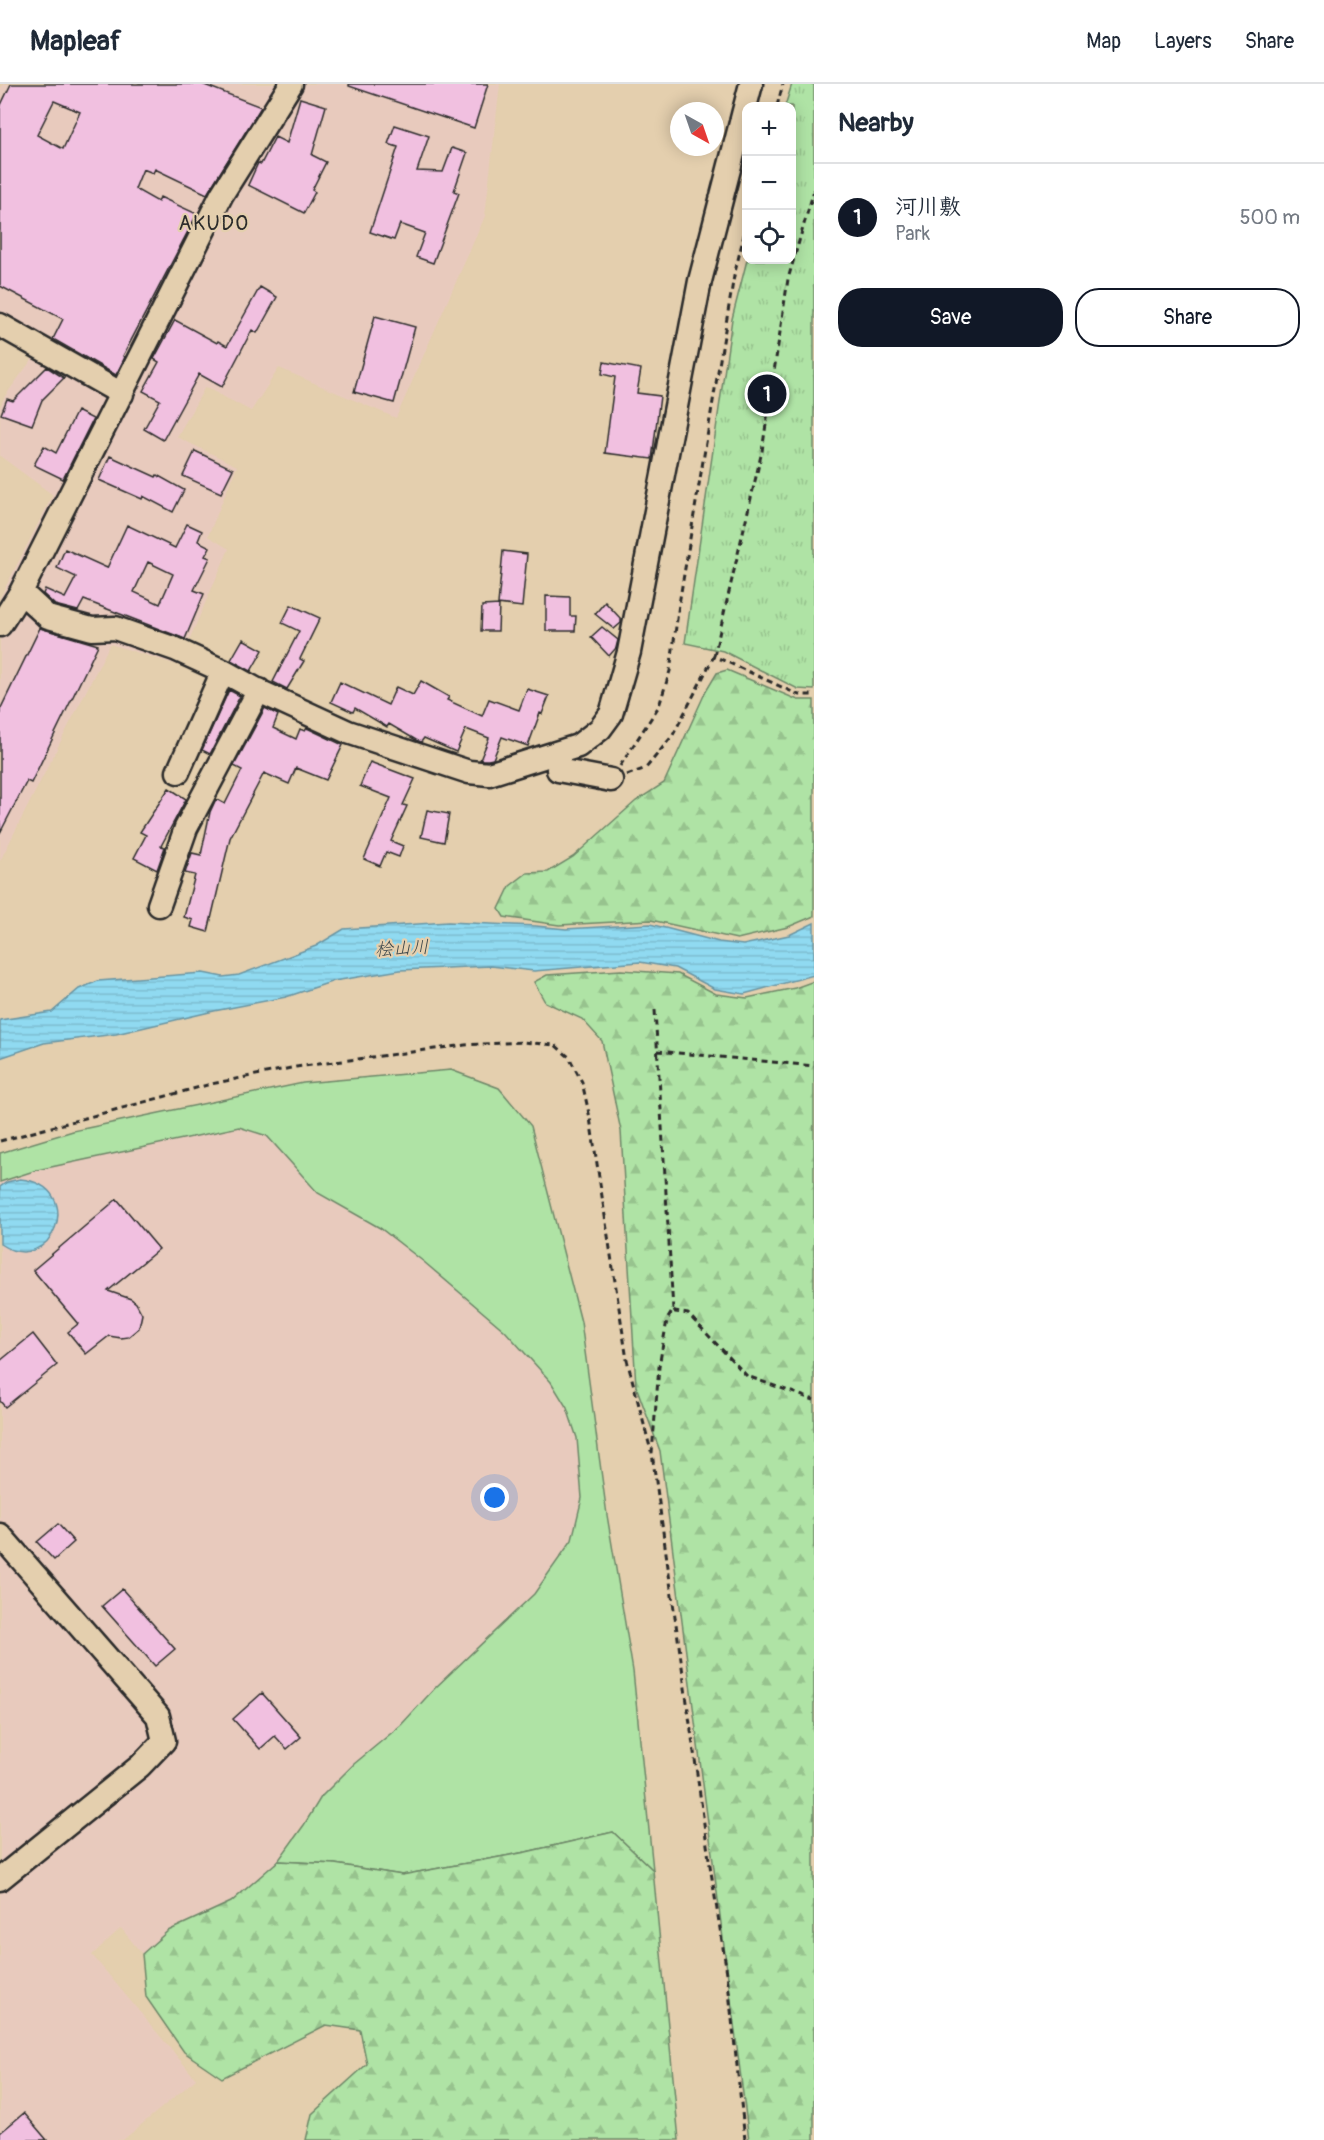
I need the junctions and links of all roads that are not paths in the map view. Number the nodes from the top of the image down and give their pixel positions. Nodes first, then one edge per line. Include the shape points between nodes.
1 (291, 84) edge
2 (747, 85) edge
3 (0, 325) edge
4 (122, 393) junction
5 (21, 592) junction
6 (0, 625) edge
7 (223, 671) junction
8 (259, 690) junction
9 (559, 754) junction
10 (178, 772) dead end
11 (611, 780) road end
12 (159, 905) dead end
13 (0, 1535) edge
14 (0, 1879) edge

1 - 4 street via 222,194
2 - 9 street via 700,281 629,652 611,714 600,729 578,746
3 - 4 street
4 - 5 street
5 - 6 street
5 - 7 street via 48,617 92,629 116,628
7 - 8 street
7 - 10 street
8 - 9 street via 348,732 469,772 489,774
8 - 12 street via 186,828
9 - 11 street via 558,770
13 - 14 street via 158,1716 164,1742 140,1766

